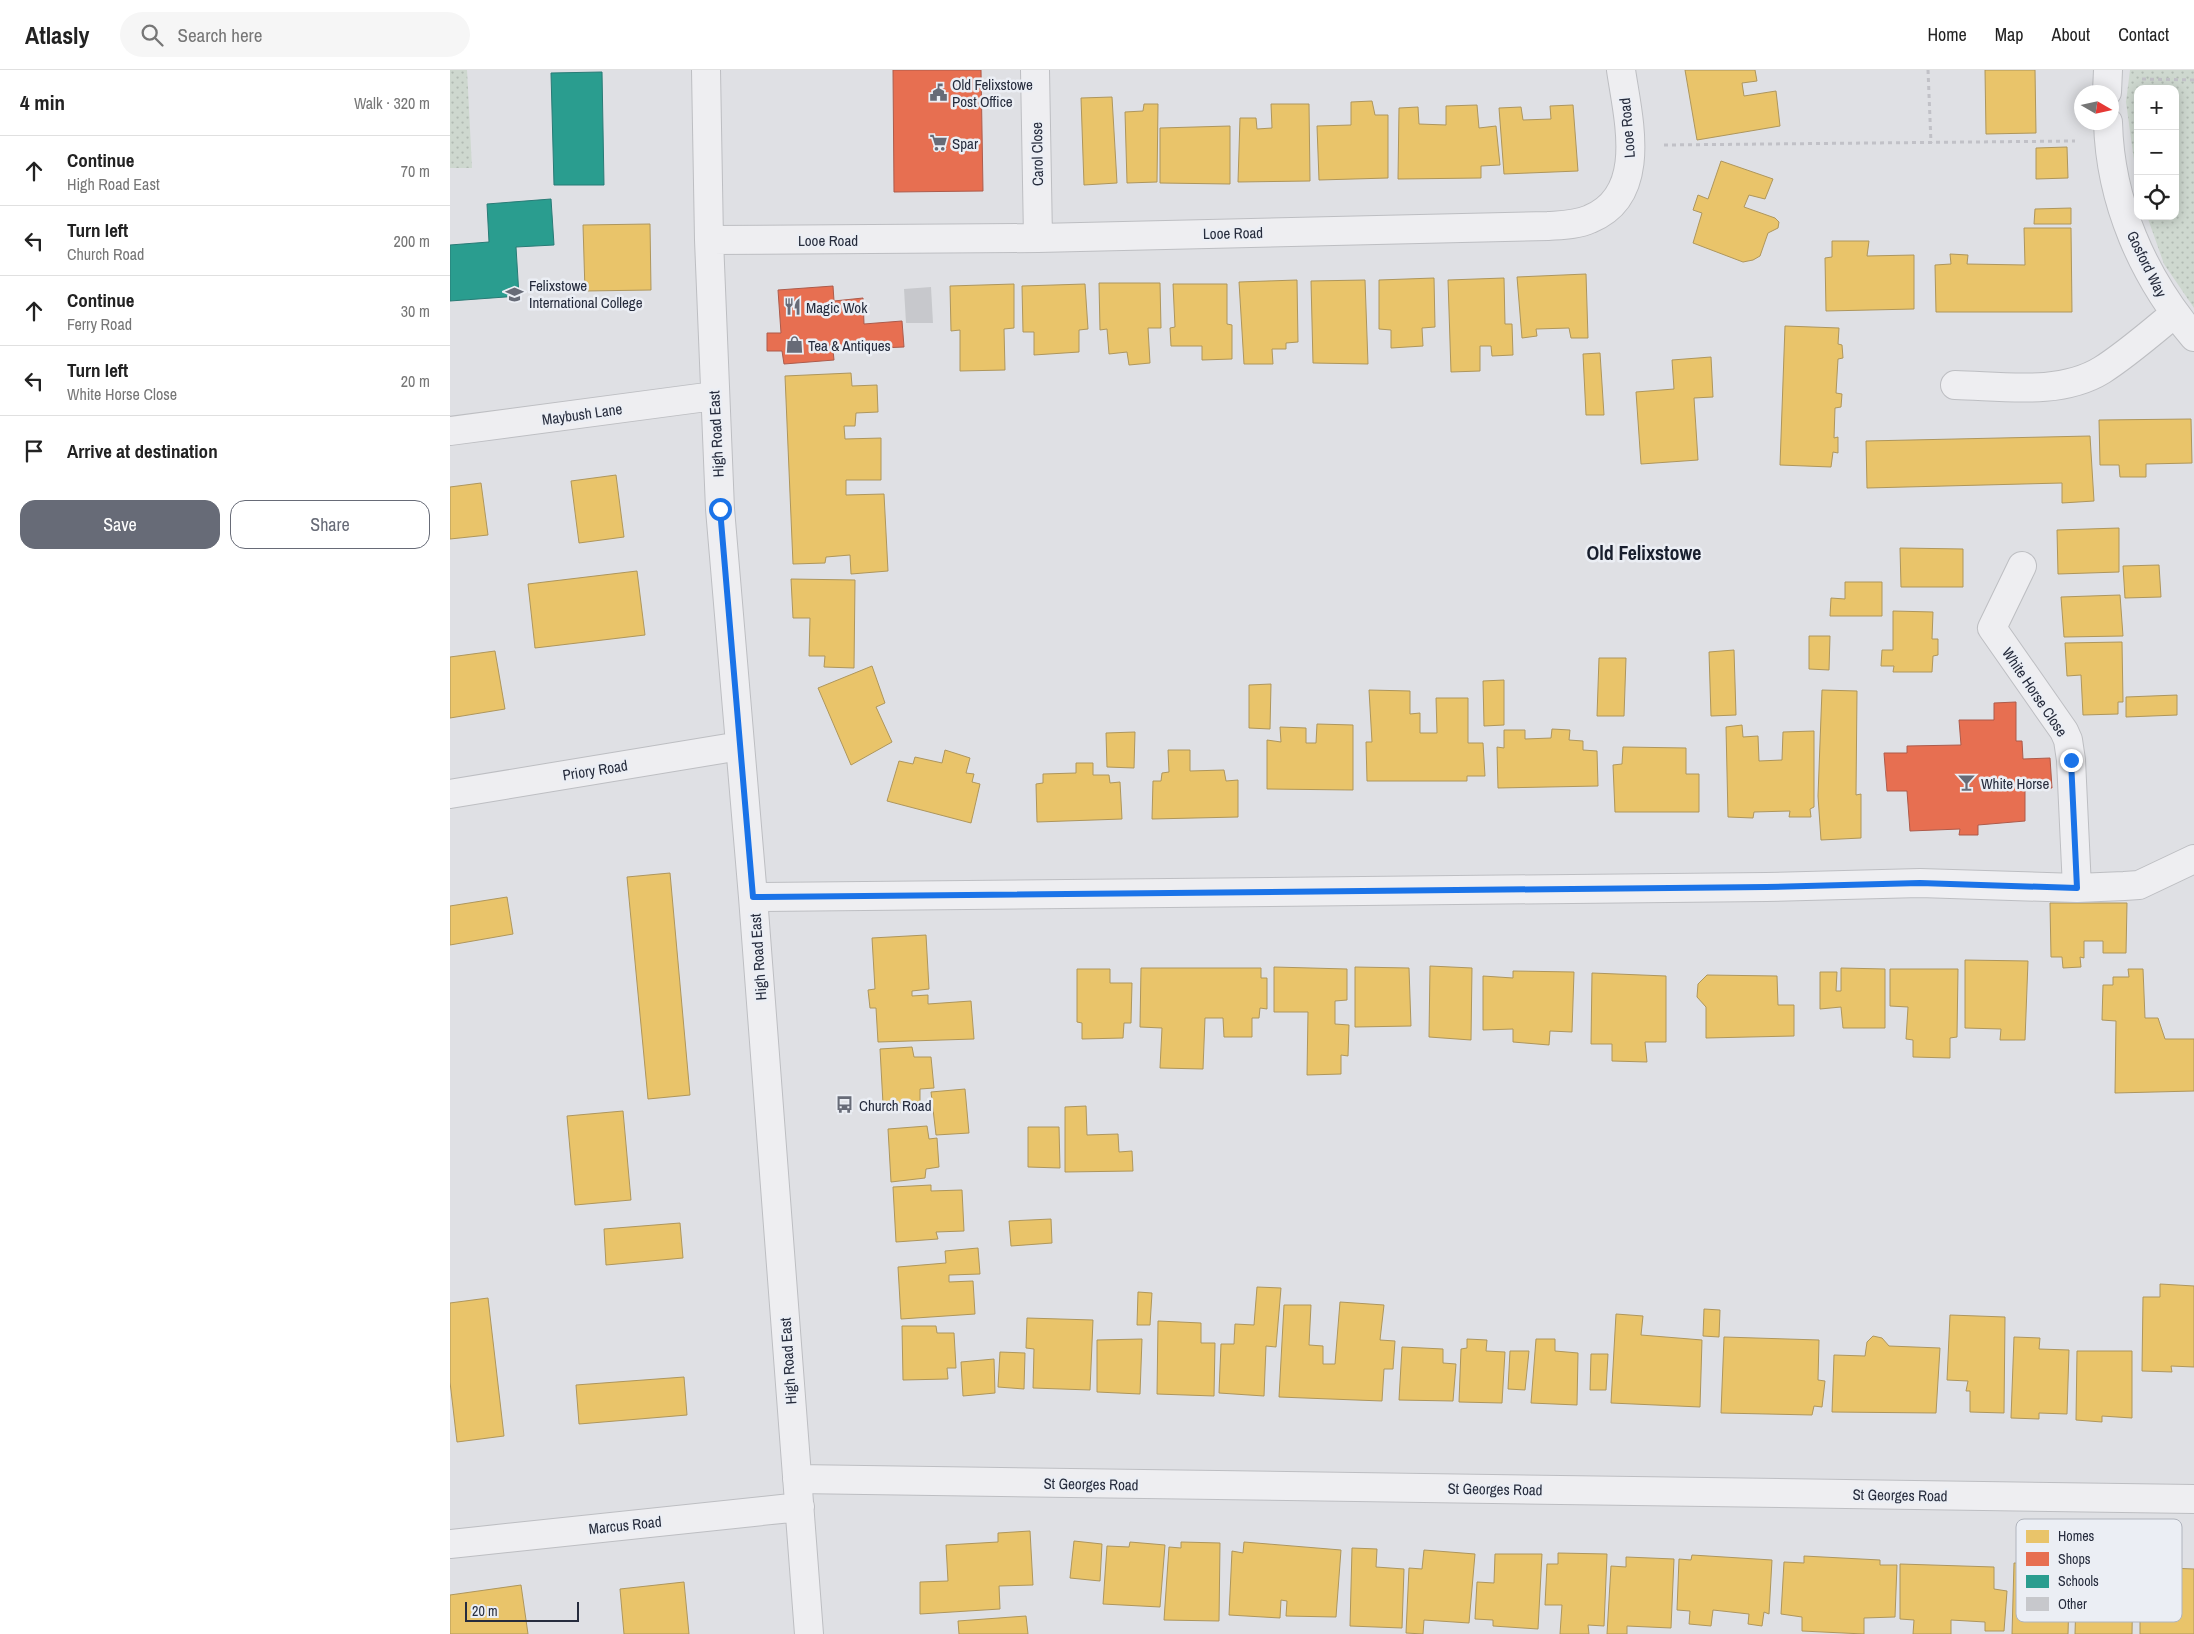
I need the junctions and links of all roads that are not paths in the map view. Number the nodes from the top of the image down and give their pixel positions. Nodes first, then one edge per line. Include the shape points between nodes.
1 (706, 70) edge
2 (1035, 70) edge
3 (1621, 70) edge
4 (2108, 131) edge
5 (1038, 238) junction
6 (709, 240) junction
7 (2174, 314) junction
8 (2194, 337) edge
9 (1955, 386) dead end
10 (714, 396) junction
11 (450, 431) edge
12 (2022, 566) dead end
13 (740, 746) junction
14 (450, 794) edge
15 (2194, 859) edge
16 (2077, 888) junction
17 (753, 897) junction
18 (797, 1480) junction
19 (2194, 1499) edge
20 (800, 1507) junction
21 (450, 1544) edge
22 (809, 1634) edge

1 - 6 street, High Road East
2 - 5 street, Carol Close
3 - 5 street, Looe Road via 1632,146 1630,164 1616,197 1598,216 1576,223
4 - 7 street, Gosford Way via 2115,182 2130,230
5 - 6 street, Looe Road
6 - 10 street, High Road East
7 - 8 street, Gosford Way
7 - 9 street via 2101,371 2079,380 2052,386
10 - 11 street, Maybush Lane
10 - 13 street, High Road East via 723,559
12 - 16 street, White Horse Close via 1992,628 2068,740
13 - 14 street, Priory Road
13 - 17 street, High Road East
15 - 16 street via 2139,885
16 - 17 street via 1920,883
17 - 18 street, High Road East
18 - 19 street, St Georges Road
18 - 20 street, High Road East
20 - 21 street, Marcus Road
20 - 22 street, High Road East

